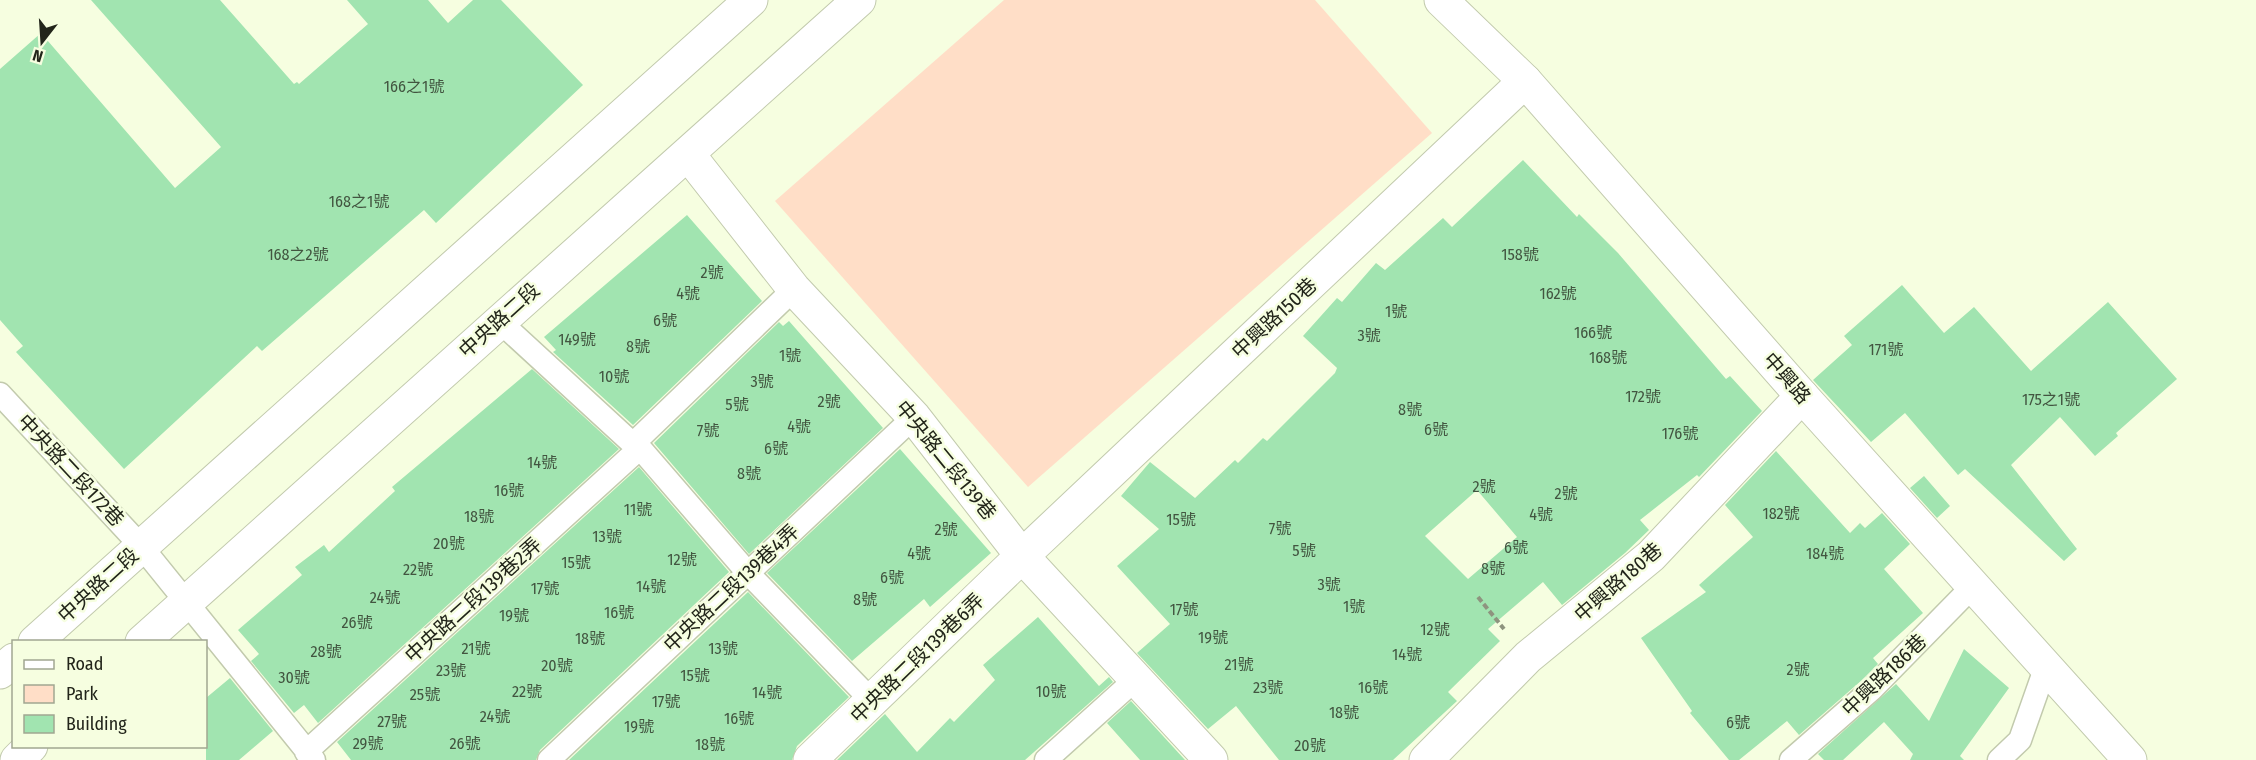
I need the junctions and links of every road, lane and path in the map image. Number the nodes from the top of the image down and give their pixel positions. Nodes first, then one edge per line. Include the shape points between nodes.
1 (751, 0) edge
2 (859, 0) edge
3 (1441, 0) edge
4 (1526, 81) junction
5 (688, 153) junction
6 (794, 289) junction
7 (498, 321) junction
8 (0, 394) edge
9 (1802, 396) junction
10 (914, 417) junction
11 (636, 446) junction
12 (141, 546) junction
13 (1022, 556) junction
14 (748, 573) junction
15 (1974, 585) junction
16 (186, 599) junction
17 (36, 640) edge
18 (143, 640) edge
19 (12, 662) edge
20 (2046, 666) junction
21 (0, 672) edge
22 (1137, 678) junction
23 (873, 702) junction
24 (31, 748) edge
25 (310, 756) edge
26 (17, 760) edge
27 (549, 760) edge
28 (810, 760) edge
29 (1046, 760) edge
30 (1211, 760) edge
31 (1426, 760) edge
32 (1791, 760) edge
33 (1999, 760) edge
34 (2130, 760) edge

1 - 12 street, 中央路二段
2 - 5 street, 中央路二段
3 - 4 street, 中興路
4 - 9 street, 中興路
4 - 13 street, 中興路150巷
5 - 6 street, 中央路二段139巷
5 - 7 street, 中央路二段
6 - 10 street, 中央路二段139巷
6 - 11 lane, 中央路二段139巷2弄
7 - 11 lane
7 - 16 street, 中央路二段
8 - 12 lane, 中央路二段172巷
9 - 15 street, 中興路
9 - 31 street, 中興路180巷 via 1651,556 1528,657
10 - 13 street, 中央路二段139巷
10 - 14 lane, 中央路二段139巷4弄
11 - 14 lane
11 - 25 lane, 中央路二段139巷2弄
12 - 16 lane, 中央路二段172巷
12 - 17 street, 中央路二段
13 - 22 street, 中央路二段139巷
13 - 23 street, 中央路二段139巷6弄
14 - 23 lane
14 - 27 lane, 中央路二段139巷4弄
15 - 20 street, 中興路
15 - 32 lane, 中興路186巷 via 1871,690
16 - 18 street, 中央路二段
16 - 25 lane, 中央路二段172巷
19 - 21 street
20 - 33 lane via 2020,740
20 - 34 street, 中興路
22 - 29 lane
22 - 30 street, 中央路二段139巷
23 - 28 street, 中央路二段139巷6弄
24 - 26 street

